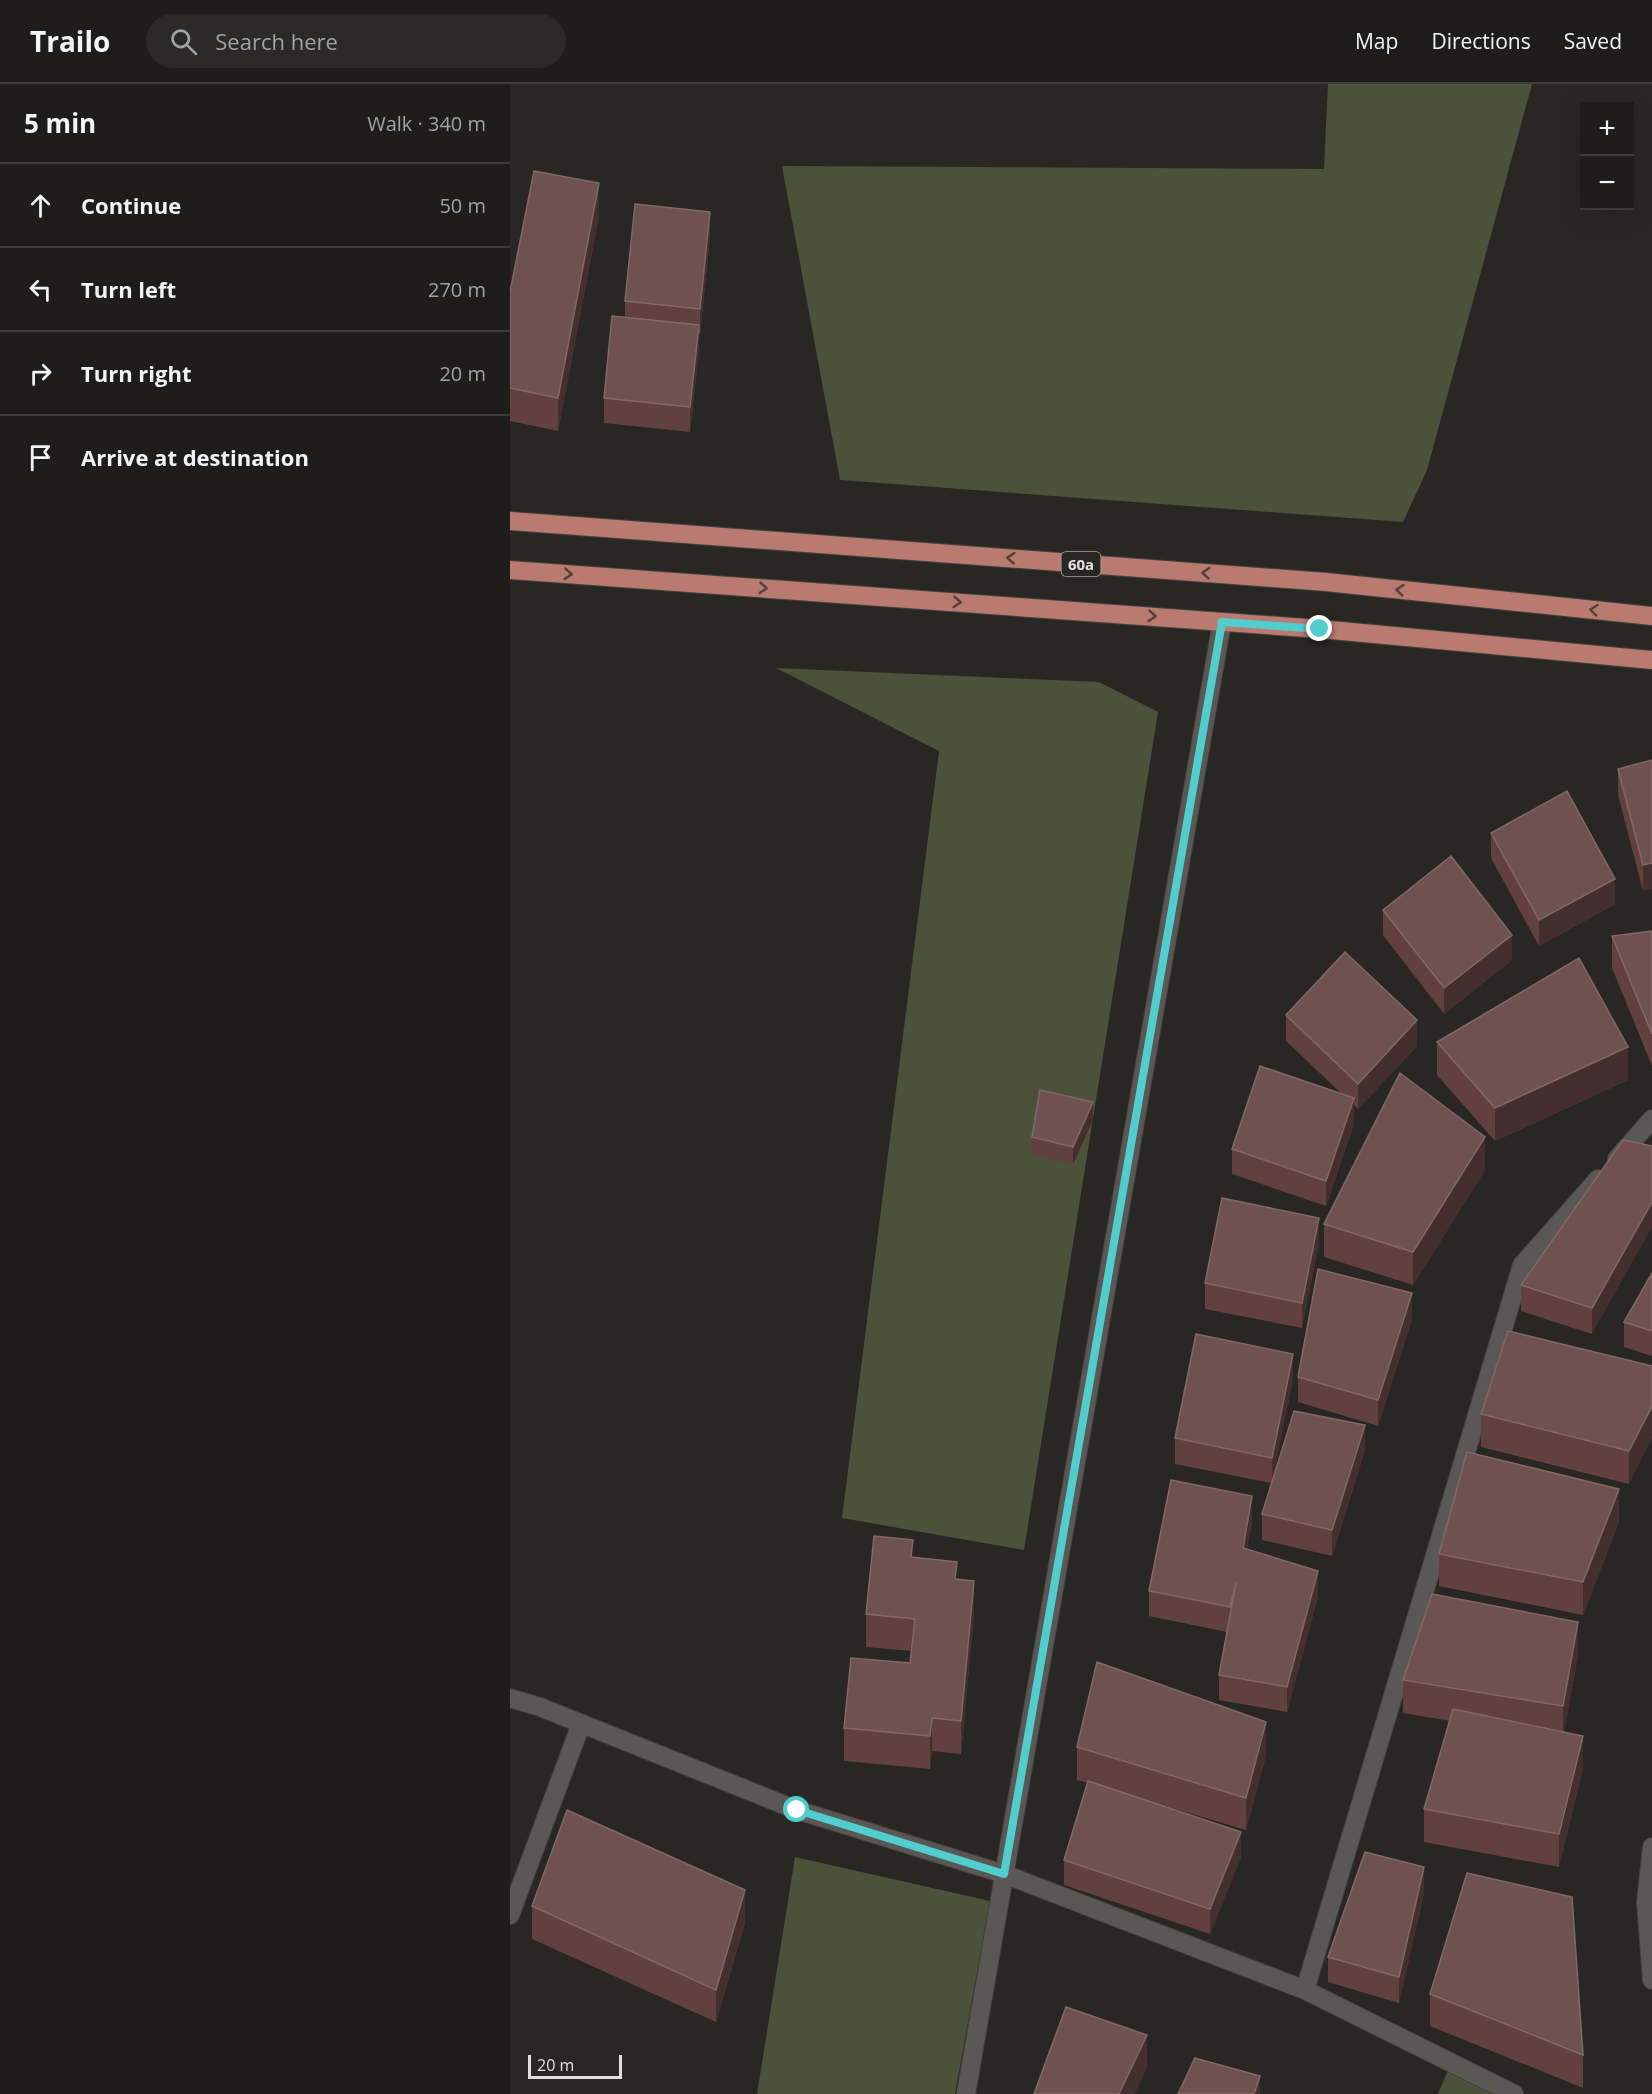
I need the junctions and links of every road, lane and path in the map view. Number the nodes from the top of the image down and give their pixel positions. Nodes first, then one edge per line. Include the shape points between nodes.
1 (510, 521) edge
2 (510, 570) edge
3 (1652, 615) edge
4 (1222, 622) junction
5 (1652, 660) edge
6 (1652, 1119) edge
7 (510, 1698) edge
8 (581, 1724) junction
9 (1652, 1847) edge
10 (1004, 1874) junction
11 (510, 1915) edge
12 (1652, 1980) edge
13 (1305, 1990) junction
14 (966, 2094) edge
15 (1515, 2094) edge

3 -> 1 main road, 60a via 1326,582
2 -> 4 main road
4 - 5 main road
4 - 10 street
6 - 13 street via 1522,1265
7 - 8 street
8 - 10 street via 797,1810
8 - 11 street
9 - 12 street via 1646,1902
10 - 13 street
10 - 14 street
13 - 15 street

